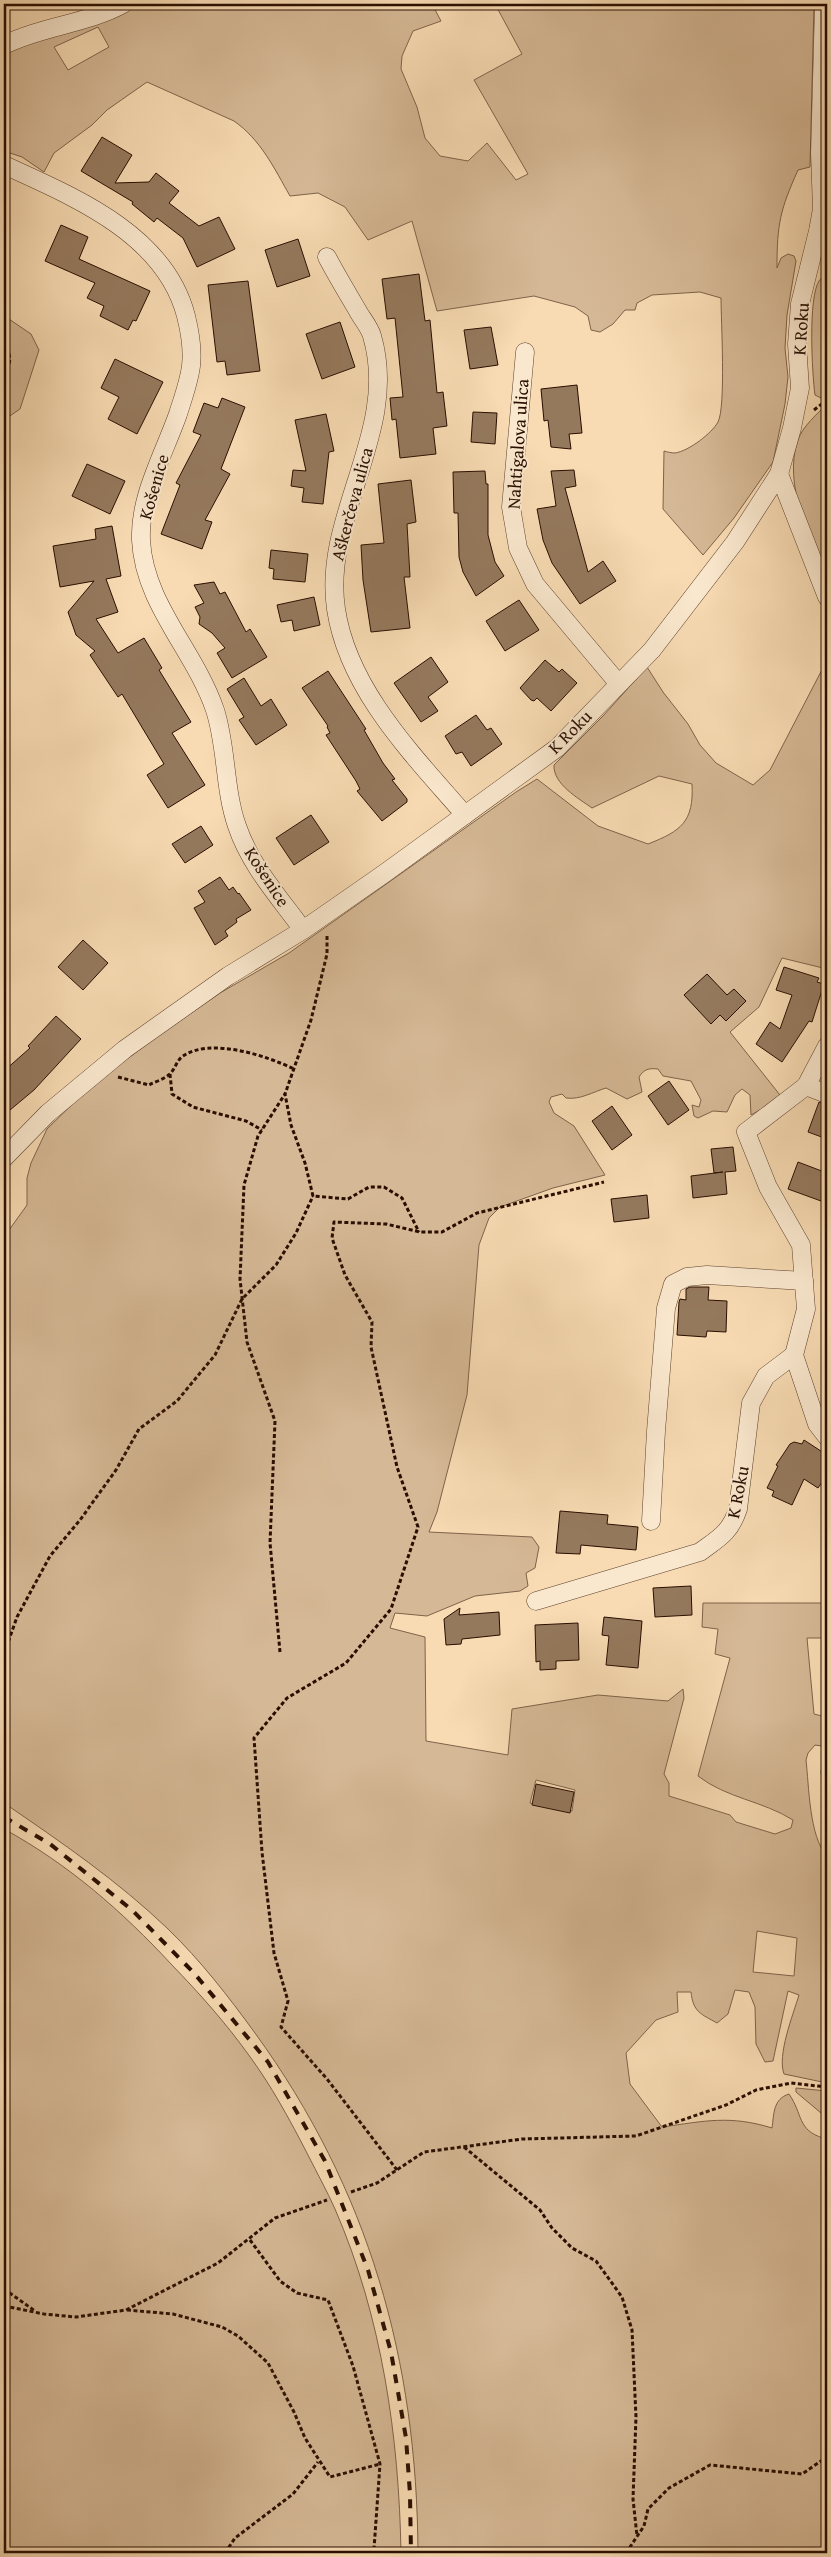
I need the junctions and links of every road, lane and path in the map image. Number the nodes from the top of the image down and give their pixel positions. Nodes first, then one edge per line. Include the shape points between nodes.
1 (124, 4) edge
2 (824, 4) edge
3 (4, 45) edge
4 (4, 165) edge
5 (4, 212) edge
6 (4, 249) edge
7 (326, 257) dead end
8 (4, 328) edge
9 (525, 352) dead end
10 (4, 388) edge
11 (779, 474) junction
12 (827, 597) edge
13 (618, 683) junction
14 (465, 815) junction
15 (303, 930) junction
16 (327, 932) dead end
17 (827, 1046) edge
18 (294, 1069) junction
19 (113, 1074) dead end
20 (170, 1074) junction
21 (806, 1086) junction
22 (285, 1094) junction
23 (827, 1094) edge
24 (262, 1130) junction
25 (4, 1158) edge
26 (604, 1182) dead end
27 (313, 1196) junction
28 (420, 1232) junction
29 (804, 1281) junction
30 (242, 1299) junction
31 (794, 1355) junction
32 (827, 1437) edge
33 (651, 1521) dead end
34 (536, 1601) dead end
35 (280, 1652) dead end
36 (4, 1654) edge
37 (827, 2087) edge
38 (464, 2146) junction
39 (397, 2170) junction
40 (351, 2192) dead end
41 (327, 2200) dead end
42 (250, 2240) junction
43 (4, 2289) edge
44 (4, 2306) edge
45 (126, 2310) junction
46 (38, 2313) junction
47 (827, 2457) edge
48 (318, 2462) junction
49 (380, 2464) junction
50 (637, 2536) junction
51 (225, 2553) edge
52 (372, 2553) edge
53 (627, 2553) edge

1 - 3 street via 106,14 23,36
2 - 11 street, K Roku via 820,153 822,209 800,304 797,344 800,388
4 - 15 street, Košenice via 64,192 124,230 155,258 180,295 191,335 191,364 185,393 144,509 141,539 146,576 162,611 194,663 215,711 236,826 256,867
5 - 6 path
7 - 14 street, Aškerčeva ulica via 372,334 379,384 375,423 340,538 334,570 336,610 350,656 370,694 409,749
8 - 10 path via 10,359
9 - 13 street, Nahtigalova ulica via 511,507 518,548 535,584
11 - 12 street
11 - 13 street, K Roku via 735,542 664,635
13 - 14 street, K Roku via 557,748
14 - 15 street, K Roku
15 - 25 street, K Roku via 228,976 124,1048 48,1113
16 - 18 path via 327,954
17 - 21 street
18 - 20 path via 269,1056 216,1049 194,1050 182,1057
18 - 22 path
19 - 20 path via 149,1085
20 - 24 path via 172,1094 193,1108 246,1122
21 - 23 street
21 - 29 street via 746,1132 768,1187 801,1245
22 - 24 path
22 - 27 path
24 - 30 path via 244,1185
26 - 28 path via 477,1213 442,1232
27 - 28 path via 348,1199 369,1187 384,1187 402,1198
27 - 30 path via 296,1233 276,1265
28 - 39 path via 386,1224 334,1222 332,1238 345,1275 372,1322 371,1347 397,1467 418,1528 391,1609 346,1663 287,1698 254,1738 262,1852 274,1953 288,2001 281,2027
29 - 31 street via 806,1310
29 - 33 street via 708,1275 687,1277 672,1284 665,1327
30 - 35 path via 247,1342 275,1421 270,1543
30 - 36 path via 215,1355 176,1400 139,1429 116,1470 50,1556 17,1617
31 - 32 street via 817,1424
31 - 34 street, K Roku via 766,1376 751,1403 738,1509 728,1531 700,1552
37 - 38 path via 791,2083 756,2090 726,2105 636,2136 522,2139
38 - 39 path via 424,2152
38 - 50 path via 540,2210 572,2248 596,2261 622,2297 632,2330 636,2417 633,2499
39 - 40 path via 377,2183
41 - 42 path via 275,2218
42 - 45 path via 218,2264
42 - 49 path via 280,2281 297,2293 328,2300 353,2366
43 - 46 path
44 - 46 path
45 - 46 path via 76,2317
45 - 48 path via 174,2314 222,2327 238,2336 268,2363
47 - 50 path via 802,2474 710,2465 669,2488 648,2509 644,2526
48 - 49 path via 330,2477
48 - 51 path via 293,2494 235,2538
49 - 52 path
50 - 53 path

